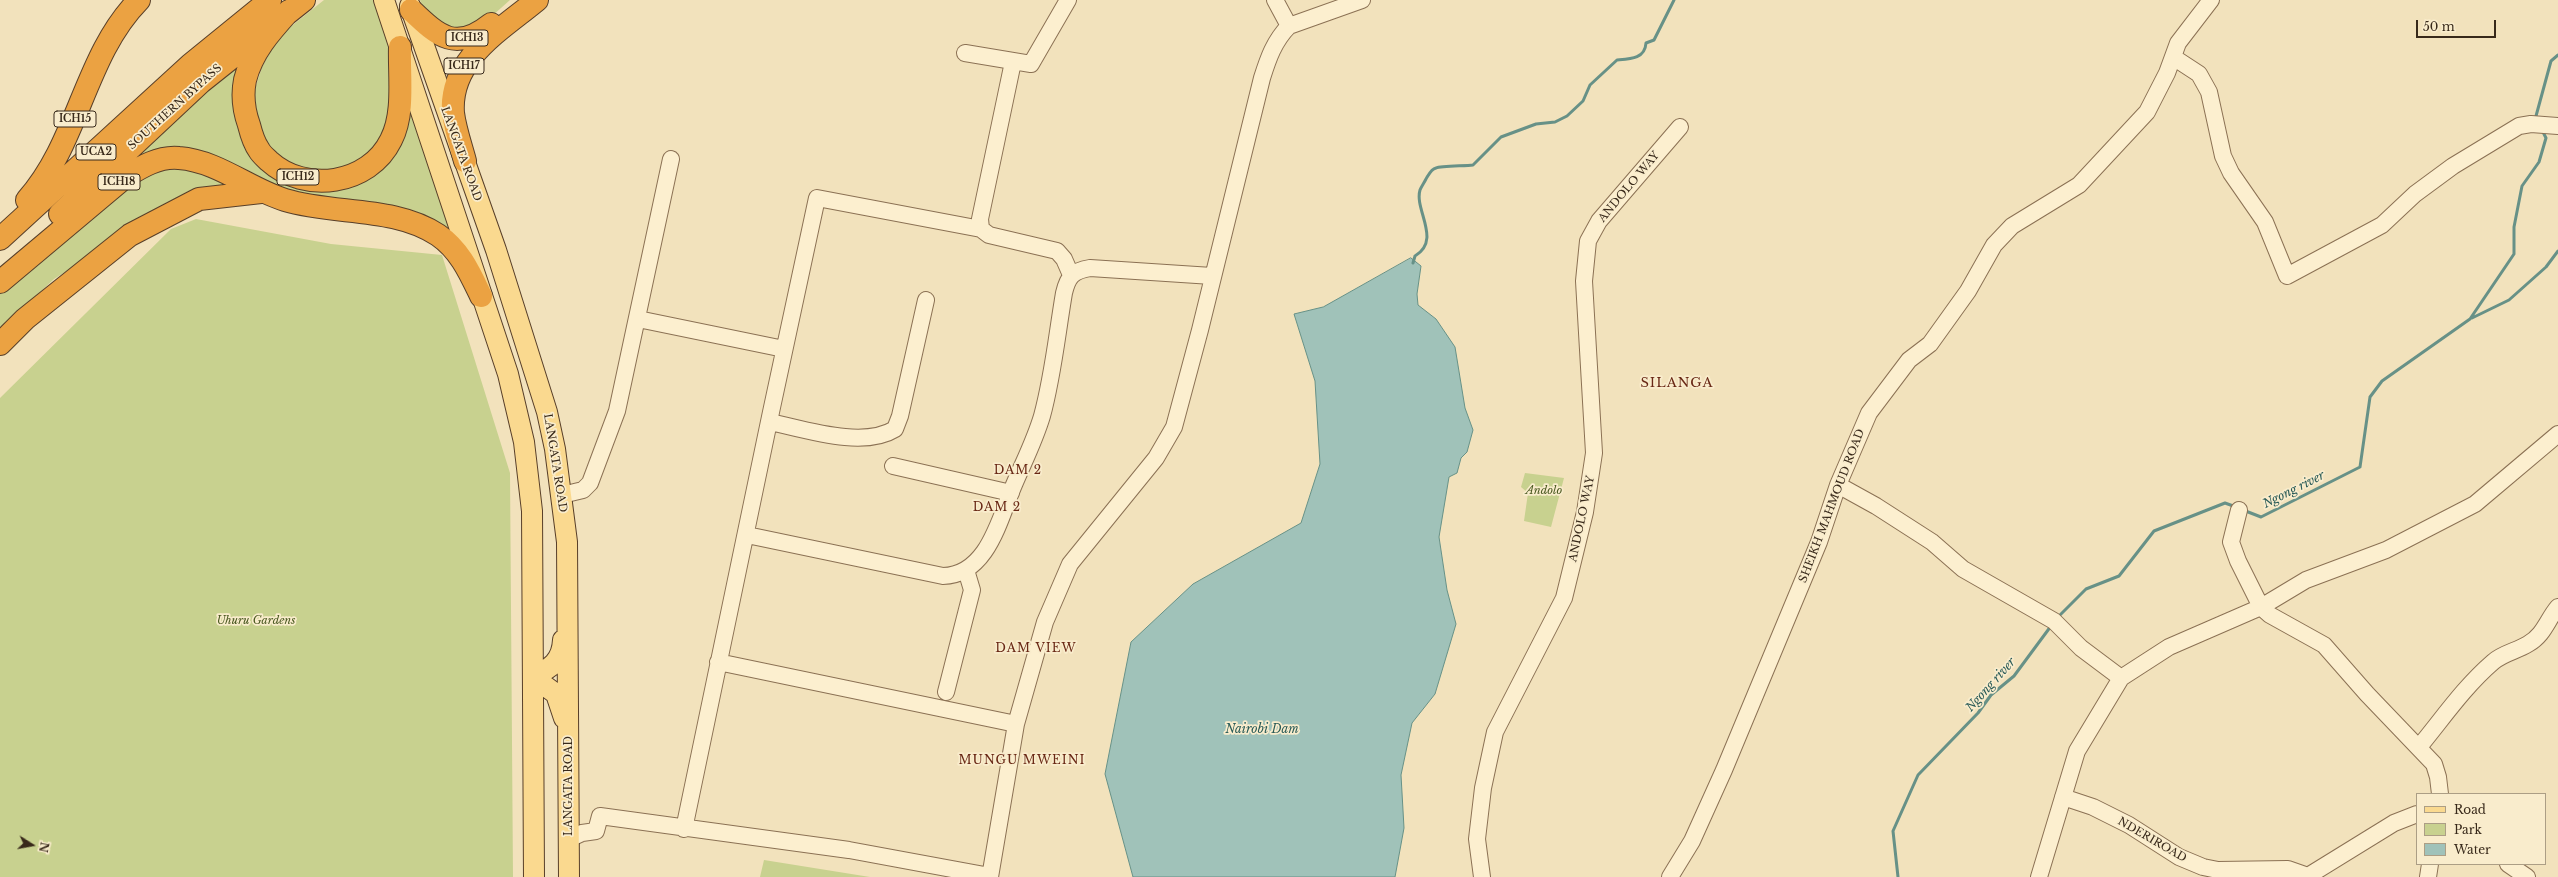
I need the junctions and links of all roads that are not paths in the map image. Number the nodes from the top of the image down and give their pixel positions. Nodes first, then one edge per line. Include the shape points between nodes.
1 (139, 0) edge
2 (270, 0) edge
3 (384, 0) edge
4 (520, 0) edge
5 (537, 0) edge
6 (1068, 0) edge
7 (1275, 0) edge
8 (1362, 0) edge
9 (2211, 0) edge
10 (410, 5) edge
11 (296, 6) edge
12 (1289, 26) junction
13 (400, 47) junction
14 (965, 53) dead end
15 (2173, 57) junction
16 (1013, 62) junction
17 (2557, 126) edge
18 (1680, 127) dead end
19 (671, 160) dead end
20 (465, 161) junction
21 (315, 180) junction
22 (270, 195) junction
23 (981, 229) junction
24 (0, 231) edge
25 (0, 239) edge
26 (0, 271) edge
27 (1071, 275) junction
28 (1212, 276) junction
29 (0, 282) edge
30 (481, 296) junction
31 (926, 300) dead end
32 (638, 319) junction
33 (0, 344) edge
34 (784, 349) junction
35 (770, 422) junction
36 (2555, 444) edge
37 (893, 466) dead end
38 (1838, 485) junction
39 (1010, 493) junction
40 (562, 495) junction
41 (2238, 513) dead end
42 (747, 535) junction
43 (567, 542) junction
44 (966, 570) junction
45 (2558, 607) edge
46 (2261, 608) junction
47 (718, 662) junction
48 (533, 677) junction
49 (2121, 678) junction
50 (946, 692) dead end
51 (1016, 724) junction
52 (2419, 747) junction
53 (568, 772) junction
54 (2440, 793) edge
55 (2063, 797) junction
56 (569, 813) junction
57 (2416, 814) edge
58 (600, 816) junction
59 (684, 829) junction
60 (569, 839) junction
61 (2430, 865) edge
62 (2509, 865) edge
63 (990, 876) edge
64 (534, 877) edge
65 (569, 877) edge
66 (1482, 877) edge
67 (1670, 877) edge
68 (2039, 877) edge
69 (2308, 877) edge
70 (2428, 877) edge
71 (2527, 877) edge

1 - 24 highway, ICH15 via 103,50 67,138 47,175
2 - 25 highway, SOUTHERN BYPASS / UCA2 via 190,65
3 - 13 main road
4 - 10 highway, ICH13 via 479,33 456,40 434,32
5 - 20 highway, ICH17 via 475,51 457,82 453,114
6 - 16 street via 1035,61 1028,65
7 - 12 street
8 - 12 street
9 - 15 street, SHEIKH MAHMOUD ROAD via 2178,43
10 - 20 main road, LANGATA ROAD
11 - 21 highway, ICH12 via 264,40 255,54 245,80 243,101 259,151 288,175
11 - 26 highway, SOUTHERN BYPASS / UCA2 via 201,82
12 - 28 street via 1274,44 1262,78
13 - 21 highway, ICH12 via 399,108 392,139 386,150 378,159 349,177 336,181
13 - 30 main road
14 - 16 street
15 - 17 street via 2199,74 2209,92 2223,156 2231,173 2265,222 2287,276 2382,225 2415,194 2453,166 2519,126
15 - 38 street, SHEIKH MAHMOUD ROAD via 2147,112 2079,185 2012,226 1994,245 1968,291 1930,344 1905,365 1869,413
16 - 23 street via 980,219
18 - 66 street, ANDOLO WAY via 1599,221 1588,241 1584,281 1594,453 1585,512 1564,598 1495,732 1483,788 1477,839
19 - 32 street
20 - 40 main road, LANGATA ROAD via 547,412
21 - 22 highway
22 - 29 highway, ICH18 via 216,167 195,160 177,157 145,165 125,177
22 - 30 highway, ICH18 via 315,208 378,214 421,226 451,246 464,261
22 - 33 highway via 199,199 130,235 25,319
23 - 27 street via 989,234 1057,251 1064,259
23 - 34 street via 817,198
27 - 28 street via 1076,271 1090,268
27 - 39 street via 1064,293 1041,416
28 - 51 street via 1174,427 1156,458 1070,564 1045,622
30 - 48 main road via 508,374 524,442 532,511
31 - 35 street via 895,429 874,437 853,437
32 - 34 street
32 - 40 street via 617,411 594,476 583,490
34 - 35 street
35 - 42 street
36 - 46 street via 2475,504 2386,550 2306,580
37 - 39 street
38 - 49 street via 1932,542 1963,569 2054,621 2081,648
38 - 67 street, SHEIKH MAHMOUD ROAD via 1819,542 1724,770 1692,841
39 - 44 street via 993,537 977,561
40 - 43 main road, LANGATA ROAD
41 - 46 street via 2231,542
42 - 44 street via 943,576 956,575
42 - 47 street
43 - 48 main road via 561,654 551,667
43 - 53 main road, LANGATA ROAD
44 - 50 street via 972,590
45 - 52 street via 2551,615 2544,632 2528,644 2494,661 2472,681
46 - 49 street via 2169,647
46 - 52 street via 2324,645
47 - 51 street
47 - 59 street
48 - 53 main road via 556,694 563,711
48 - 64 main road
49 - 55 street via 2077,752
51 - 63 street
52 - 54 street via 2434,764
53 - 56 main road, LANGATA ROAD
55 - 68 street
55 - 69 street, NDERIROAD via 2093,807 2129,824 2179,857 2202,868 2288,869
56 - 58 street via 578,820 596,827
56 - 60 main road, LANGATA ROAD
57 - 69 street, NDERIROAD via 2394,823
58 - 59 street
58 - 60 street via 596,831 582,833
59 - 63 street via 849,850
60 - 65 main road, LANGATA ROAD
61 - 70 street
62 - 71 street

